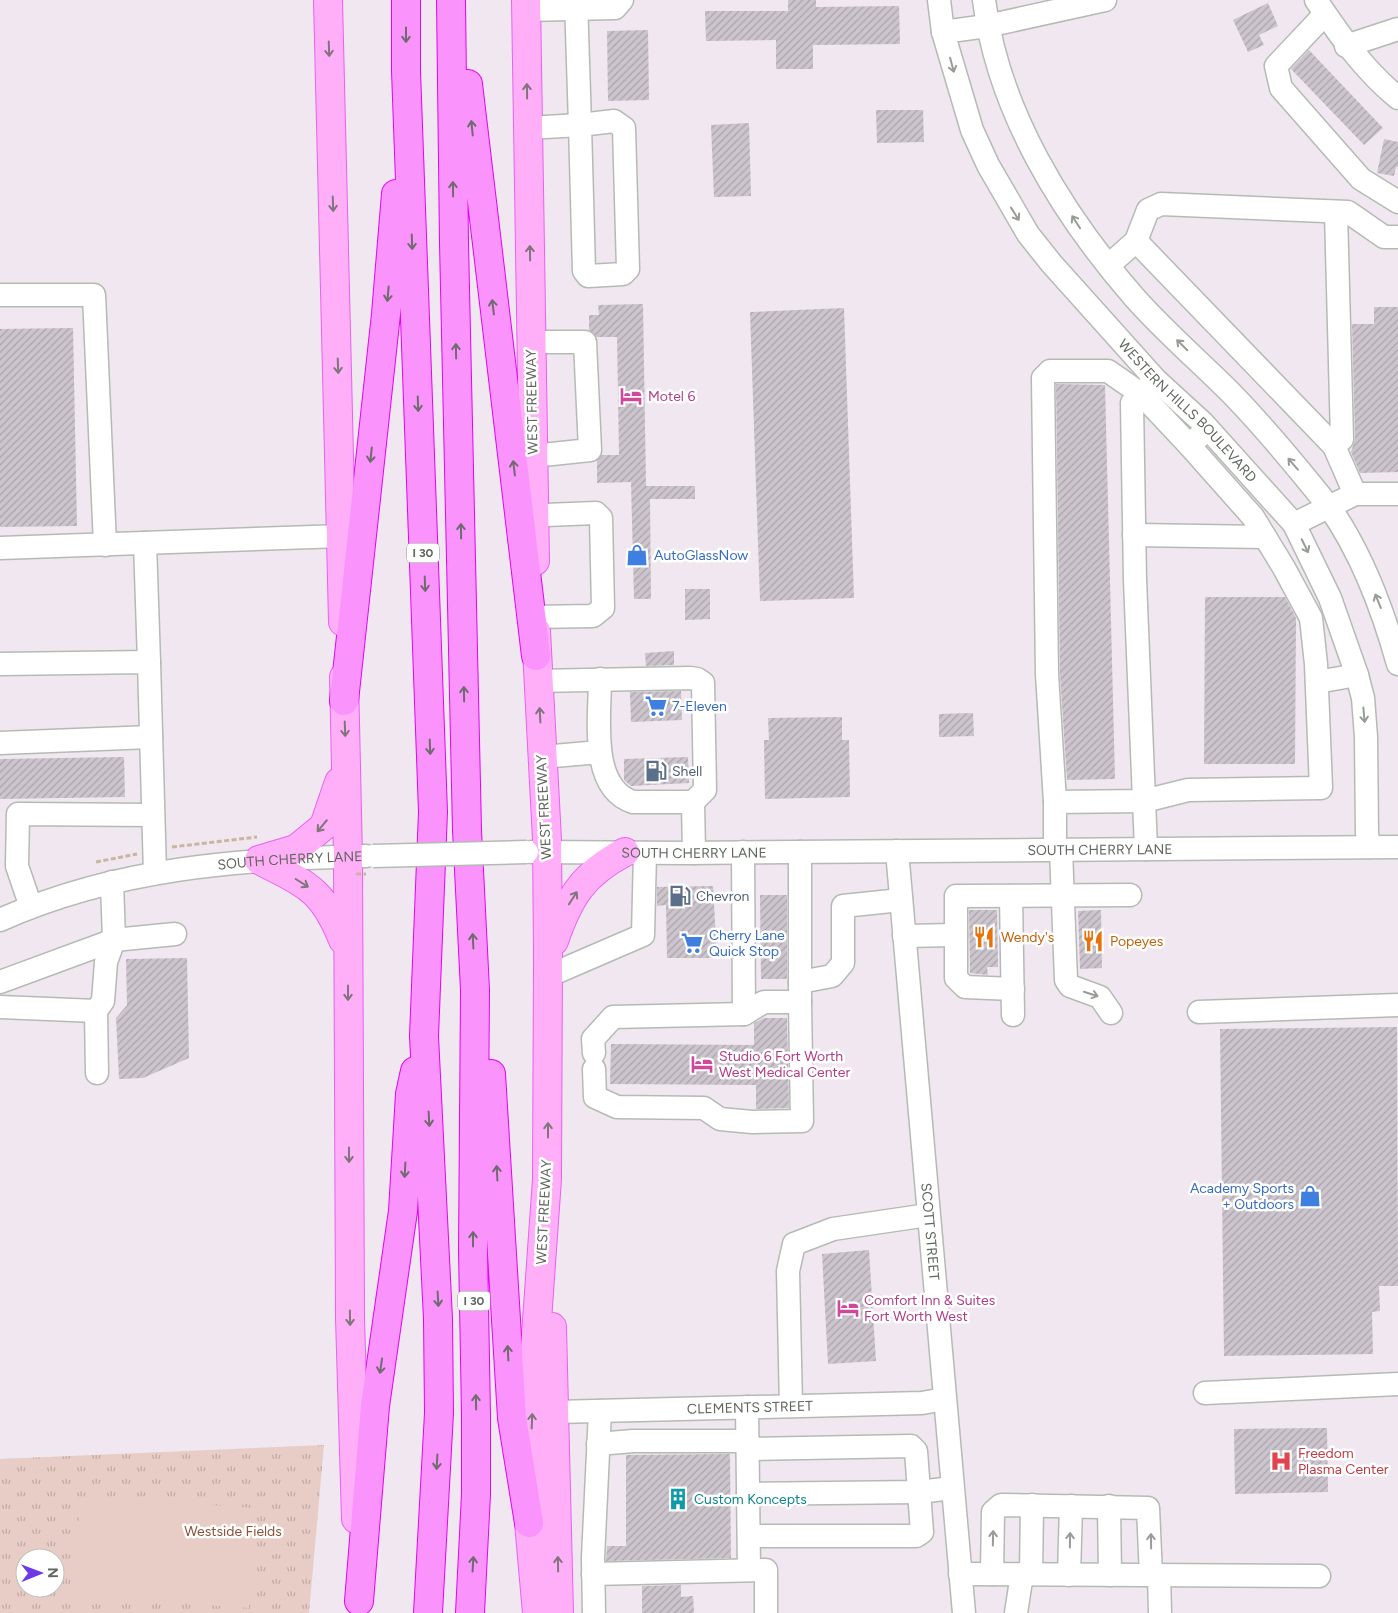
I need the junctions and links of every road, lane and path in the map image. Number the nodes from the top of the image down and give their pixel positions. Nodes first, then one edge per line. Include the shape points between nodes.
1 (328, 0) edge
2 (406, 0) edge
3 (451, 0) edge
4 (458, 0) edge
5 (622, 0) edge
6 (938, 0) edge
7 (984, 0) edge
8 (1105, 0) edge
9 (526, 5) edge
10 (576, 5) edge
11 (1320, 7) edge
12 (987, 26) junction
13 (1398, 30) edge
14 (944, 32) junction
15 (1346, 46) junction
16 (406, 71) junction
17 (1398, 98) edge
18 (580, 125) junction
19 (528, 128) junction
20 (1398, 202) edge
21 (1336, 212) junction
22 (1398, 237) edge
23 (1136, 241) junction
24 (1109, 266) junction
25 (0, 295) edge
26 (531, 342) junction
27 (1148, 387) junction
28 (1208, 429) junction
29 (1189, 445) junction
30 (1334, 446) junction
31 (533, 456) junction
32 (1355, 494) junction
33 (1398, 494) edge
34 (1273, 499) junction
35 (1328, 506) junction
36 (527, 516) junction
37 (1253, 517) junction
38 (1294, 524) junction
39 (1134, 535) junction
40 (342, 536) junction
41 (1265, 537) junction
42 (145, 543) junction
43 (105, 545) junction
44 (0, 548) edge
45 (534, 617) junction
46 (1394, 633) edge
47 (149, 662) junction
48 (0, 664) edge
49 (1398, 664) edge
50 (537, 668) junction
51 (1357, 675) junction
52 (600, 679) junction
53 (1317, 682) junction
54 (344, 701) junction
55 (151, 737) junction
56 (0, 742) edge
57 (600, 752) junction
58 (542, 757) junction
59 (346, 766) junction
60 (1144, 801) junction
61 (693, 802) junction
62 (1055, 802) junction
63 (153, 815) junction
64 (1369, 847) junction
65 (1398, 847) edge
66 (260, 848) junction
67 (164, 849) dead end
68 (1146, 849) junction
69 (1058, 850) junction
70 (897, 851) junction
71 (537, 852) junction
72 (635, 852) junction
73 (694, 852) junction
74 (743, 852) junction
75 (800, 852) junction
76 (140, 854) dead end
77 (361, 856) junction
78 (96, 862) dead end
79 (155, 873) junction
80 (112, 882) junction
81 (1130, 895) dead end
82 (1011, 896) junction
83 (1063, 896) junction
84 (901, 900) junction
85 (31, 907) junction
86 (0, 920) edge
87 (175, 934) dead end
88 (956, 935) junction
89 (904, 936) junction
90 (114, 940) junction
91 (348, 951) junction
92 (548, 968) junction
93 (0, 982) edge
94 (1013, 989) junction
95 (475, 990) junction
96 (800, 992) junction
97 (1398, 1005) edge
98 (0, 1007) edge
99 (96, 1011) junction
100 (1199, 1012) dead end
101 (1111, 1013) dead end
102 (744, 1014) junction
103 (1013, 1015) dead end
104 (424, 1036) junction
105 (98, 1073) dead end
106 (547, 1179) junction
107 (928, 1215) junction
108 (1398, 1384) edge
109 (1205, 1392) dead end
110 (944, 1399) junction
111 (791, 1406) junction
112 (747, 1407) junction
113 (600, 1411) junction
114 (555, 1412) junction
115 (598, 1444) junction
116 (748, 1445) junction
117 (952, 1488) junction
118 (919, 1492) junction
119 (748, 1494) junction
120 (1032, 1505) junction
121 (1071, 1506) junction
122 (1109, 1506) junction
123 (529, 1523) junction
124 (749, 1536) junction
125 (749, 1570) junction
126 (593, 1574) junction
127 (960, 1574) junction
128 (992, 1574) junction
129 (1027, 1574) junction
130 (1069, 1574) junction
131 (1110, 1575) junction
132 (1155, 1575) junction
133 (1319, 1576) dead end
134 (359, 1607) edge
135 (428, 1613) edge
136 (470, 1613) edge
137 (537, 1613) edge
138 (559, 1613) edge
139 (594, 1613) edge
140 (766, 1613) edge
141 (964, 1613) edge
142 (1016, 1613) edge
143 (1160, 1613) edge

1 -> 40 main road
2 -> 16 highway, I 30
95 -> 3 highway, I 30 via 467,830
36 -> 4 highway via 489,280
5 - 10 street via 615,8
6 - 14 street, WESTERN HILLS BOULEVARD
7 - 12 street
8 - 12 street
9 - 10 street
19 -> 9 main road, WEST FREEWAY
10 - 18 street
11 - 15 street
11 - 20 street via 1276,66 1281,88 1361,179
12 - 14 street
24 -> 12 street via 1086,238 1048,179 997,66
13 - 15 street
14 -> 27 street, WESTERN HILLS BOULEVARD via 972,130 1010,204 1028,234
15 - 17 street
16 -> 54 highway via 386,314
16 -> 104 highway, I 30 via 433,812
18 - 18 street via 614,121 624,128 628,269 623,274 588,276 584,271
18 - 19 street
26 -> 19 main road, WEST FREEWAY
21 - 22 street via 1348,212 1384,237
21 - 23 street via 1161,204 1148,210
21 - 30 street via 1342,440
23 - 24 street
23 - 30 street
35 -> 24 street via 1232,395 1135,298
25 - 43 street via 94,294
26 - 31 main road, WEST FREEWAY
26 - 31 street via 585,342 590,450
27 - 28 street, WESTERN HILLS BOULEVARD
27 - 29 street
27 - 39 street via 1132,403
27 - 62 street via 1108,371 1050,371 1043,378 1047,674
28 - 29 street
28 - 34 street, WESTERN HILLS BOULEVARD
29 - 37 street
30 - 32 street
31 - 36 main road, WEST FREEWAY
32 - 33 street
32 - 35 street
34 - 37 street
34 - 38 street, WESTERN HILLS BOULEVARD
35 - 38 street
46 -> 35 street
36 - 45 highway
36 - 45 street via 596,512 601,518 603,608 593,616
37 - 41 street
38 -> 51 street, WESTERN HILLS BOULEVARD via 1330,598
39 - 41 street
39 - 60 street
40 - 42 street
40 - 54 main road
41 - 53 street via 1311,618
42 - 43 street
42 - 47 street
43 - 44 street
45 - 50 highway
46 - 49 street
47 - 48 street
47 - 55 street
50 - 52 street
58 -> 50 main road, WEST FREEWAY
51 - 53 street
51 -> 64 street, WESTERN HILLS BOULEVARD via 1363,698 1366,737
52 - 57 street
52 - 61 street via 690,678 703,683 706,790
53 - 60 street via 1321,788 1188,790
54 -> 59 main road
55 - 56 street
55 - 63 street
57 - 58 street
57 - 61 street via 606,780 623,799 632,802
58 - 71 main road, WEST FREEWAY
59 -> 66 main road via 324,826 296,849
59 - 77 main road
60 - 62 street
60 - 68 street
61 - 73 street
62 - 69 street
63 - 79 street
63 - 85 street via 18,814 17,866
64 - 65 street, SOUTH CHERRY LANE
64 - 68 street, SOUTH CHERRY LANE
66 - 67 path
66 - 77 street, SOUTH CHERRY LANE
66 - 79 street, SOUTH CHERRY LANE
66 -> 91 main road via 318,894 332,913
68 - 69 street, SOUTH CHERRY LANE
69 - 70 street, SOUTH CHERRY LANE
69 - 83 street
70 - 75 street, SOUTH CHERRY LANE
70 - 84 street, SCOTT STREET
71 - 72 street, SOUTH CHERRY LANE
71 - 77 street, SOUTH CHERRY LANE, bridge
71 - 92 main road, WEST FREEWAY
72 - 73 street, SOUTH CHERRY LANE
92 -> 72 main road via 564,912 583,883 602,864
72 - 92 street via 643,936
73 - 74 street, SOUTH CHERRY LANE
74 - 75 street, SOUTH CHERRY LANE
74 - 102 street
75 - 96 street
76 - 78 path
77 - 91 main road
79 - 80 street, SOUTH CHERRY LANE
80 - 85 street, SOUTH CHERRY LANE
80 - 90 street
81 - 83 street
82 - 83 street
82 - 88 street via 956,896
82 - 94 street
83 -> 101 street via 1066,980 1070,986 1100,997
84 - 89 street, SCOTT STREET
84 - 96 street via 843,906 843,963 832,976
85 - 86 street, SOUTH CHERRY LANE
87 - 90 street
88 - 89 street
88 - 94 street via 955,969 960,984 965,987
89 - 107 street, SCOTT STREET
90 - 93 street
90 - 99 street via 106,962 102,1001
91 -> 134 main road via 350,1318
106 -> 92 main road, WEST FREEWAY
94 - 103 street
123 -> 95 highway via 512,1418 489,1031
136 -> 95 highway, I 30 via 476,1494 473,1250
96 - 102 street via 764,1002
96 - 102 street via 802,1121 720,1119 704,1108 617,1107 595,1098 593,1039 613,1017
97 - 100 street
98 - 99 street
99 - 105 street
104 -> 134 highway via 410,1094 403,1211 375,1406
104 -> 135 highway, I 30 via 438,1319 439,1413
106 - 114 main road
123 -> 106 main road, WEST FREEWAY via 533,1377
107 - 110 street, SCOTT STREET
107 - 111 street via 832,1229 794,1244 788,1271
108 - 109 street
110 - 111 street, CLEMENTS STREET via 922,1403
110 - 117 street, SCOTT STREET
111 - 112 street, CLEMENTS STREET
112 - 113 street, CLEMENTS STREET
112 - 116 street
113 - 114 street, CLEMENTS STREET
113 - 115 street
138 -> 114 main road
115 - 116 street via 633,1441
115 - 126 street
116 - 118 street via 911,1446 916,1451
116 - 119 street
117 - 118 street
117 - 127 street, SCOTT STREET
118 - 119 street
118 - 124 street via 922,1532 916,1536
119 - 124 street
120 - 121 street
128 -> 120 street via 994,1512 1001,1505
120 - 129 street
121 - 122 street
130 -> 121 street
122 - 131 street
132 -> 122 street via 1148,1508
123 - 137 main road, WEST FREEWAY
124 - 125 street
125 - 126 street
125 - 140 street via 766,1570
126 - 139 street
127 - 128 street
127 - 141 street, SCOTT STREET
128 - 129 street
129 - 130 street
129 - 142 street
130 - 131 street
131 - 132 street
132 - 133 street
132 - 143 street

